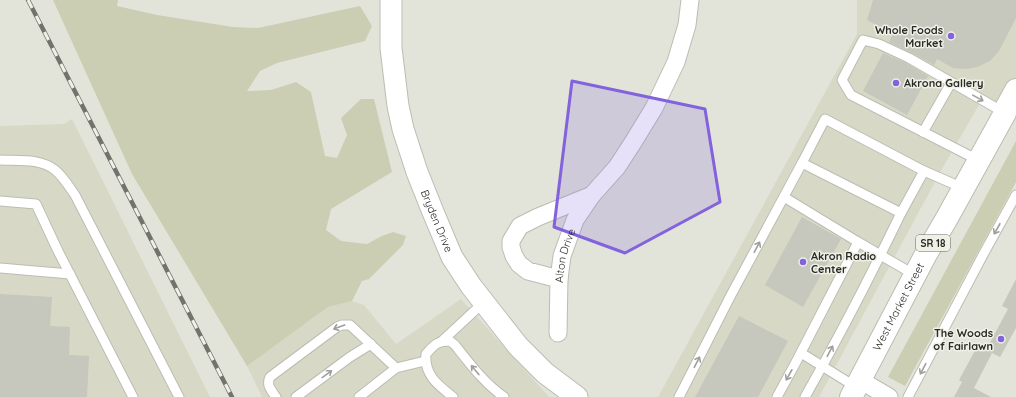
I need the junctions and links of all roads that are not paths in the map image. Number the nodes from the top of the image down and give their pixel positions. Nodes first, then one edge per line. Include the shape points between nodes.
1 (391, 0) edge
2 (690, 0) edge
3 (951, 83) junction
4 (1016, 90) edge
5 (1005, 113) junction
6 (923, 132) junction
7 (0, 160) edge
8 (978, 160) junction
9 (802, 164) junction
10 (924, 171) junction
11 (963, 188) junction
12 (592, 195) junction
13 (1016, 195) edge
14 (784, 198) junction
15 (0, 201) edge
16 (901, 213) junction
17 (858, 242) junction
18 (881, 255) junction
19 (0, 268) edge
20 (70, 274) junction
21 (915, 275) junction
22 (559, 279) junction
23 (484, 302) junction
24 (558, 333) dead end
25 (442, 341) junction
26 (371, 344) junction
27 (800, 353) junction
28 (425, 361) junction
29 (822, 366) junction
30 (396, 368) junction
31 (856, 388) edge
32 (132, 397) edge
33 (179, 397) edge
34 (276, 397) edge
35 (296, 397) edge
36 (359, 397) edge
37 (453, 397) edge
38 (504, 397) edge
39 (577, 397) edge
40 (679, 397) edge
41 (777, 397) edge
42 (805, 397) edge
43 (889, 397) edge
44 (908, 397) edge

1 - 23 street, Bryden Drive via 391,48 403,129 414,164 452,257
2 - 12 street, Alton Drive via 687,25 676,62 654,108 617,167
3 -> 5 lane
3 - 6 lane
3 - 6 lane via 909,58 879,44 862,40 842,80 851,94
4 - 5 main road, West Market Street / SR 18
5 - 8 main road, West Market Street / SR 18
6 - 8 lane
7 - 33 lane via 45,163 56,171 75,195
8 - 11 main road, West Market Street / SR 18
9 - 10 lane via 825,119
9 - 14 lane
9 - 16 lane
10 - 11 lane
10 - 16 lane
11 - 21 main road, West Market Street / SR 18
12 - 22 street, Alton Drive via 575,220 562,256
12 - 22 street, Alton Drive via 520,226 511,241 514,256 519,264 528,271
13 -> 44 lane
14 - 17 lane
40 -> 14 lane
15 - 20 lane via 36,204
16 - 18 lane
17 - 18 lane
17 - 27 lane
18 - 21 lane
29 -> 18 lane
19 - 20 lane
20 - 32 lane
21 - 31 main road, West Market Street / SR 18
22 - 24 street
23 - 25 lane
23 - 39 street, Bryden Drive via 518,346 545,374
25 - 28 lane via 426,354
38 -> 25 lane via 483,380 455,345 450,341
26 - 30 lane
26 -> 34 lane via 350,325 337,327 270,377 268,385
35 -> 26 lane
27 - 29 lane
27 -> 41 lane
28 - 30 lane
28 - 37 lane via 433,380
29 - 31 lane
29 - 42 lane
30 - 36 lane
31 - 43 street

